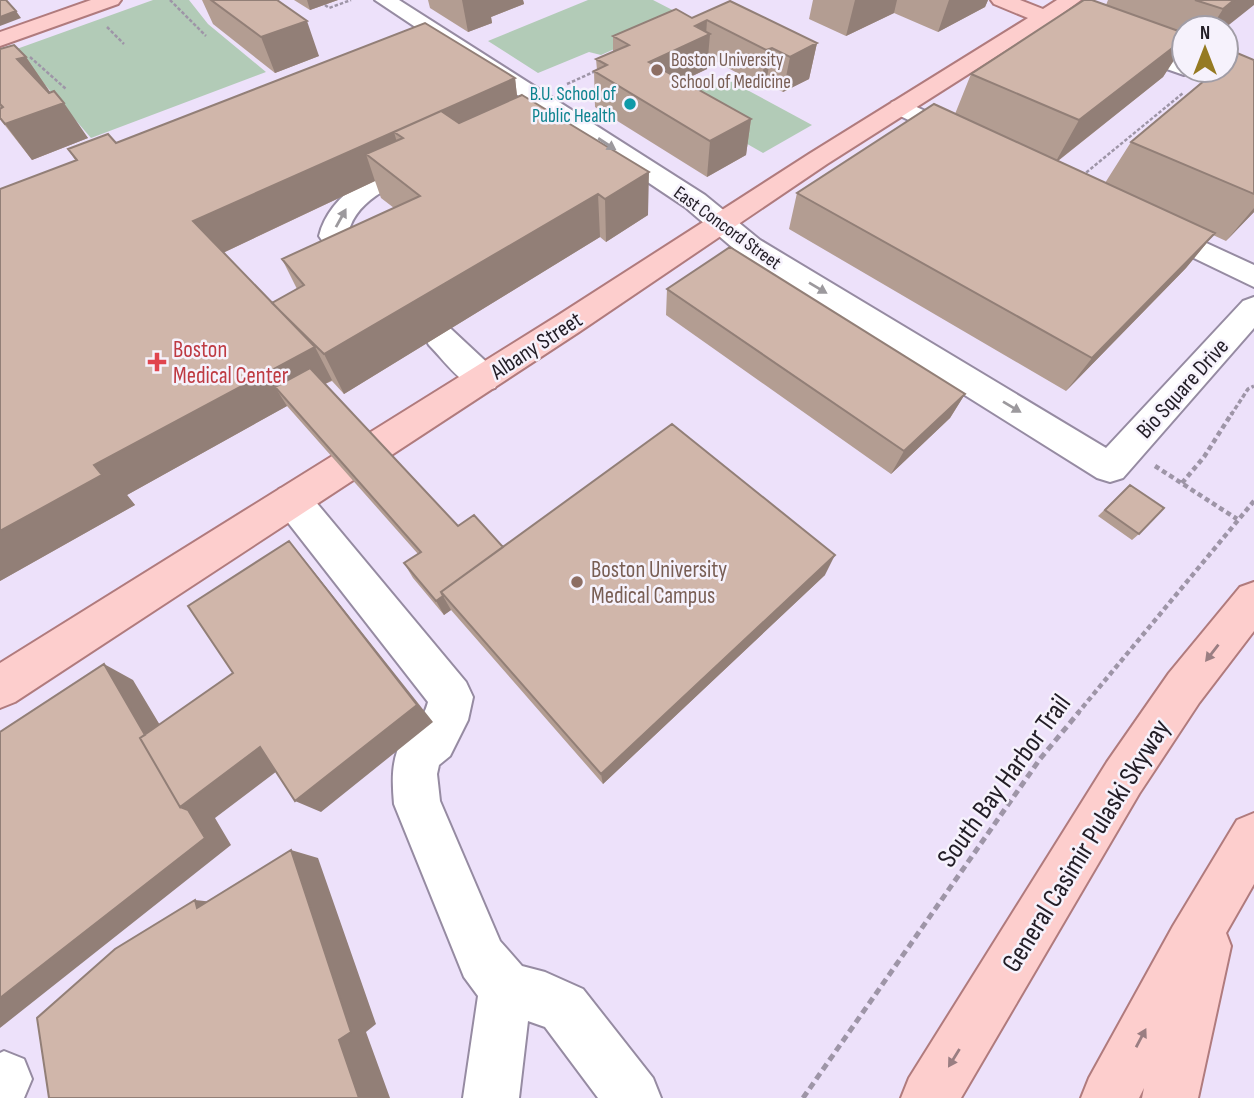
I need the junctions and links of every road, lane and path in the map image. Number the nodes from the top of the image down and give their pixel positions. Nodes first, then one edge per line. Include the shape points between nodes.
1 (111, 0) edge
2 (170, 0) edge
3 (351, 0) edge
4 (385, 0) edge
5 (1002, 0) edge
6 (1071, 0) edge
7 (83, 4) edge
8 (326, 5) dead end
9 (1045, 17) junction
10 (1071, 27) edge
11 (206, 36) dead end
12 (0, 39) edge
13 (1107, 40) edge
14 (28, 55) edge
15 (606, 66) edge
16 (1170, 67) edge
17 (1182, 84) edge
18 (66, 89) dead end
19 (901, 107) junction
20 (539, 108) junction
21 (987, 148) edge
22 (444, 153) edge
23 (1079, 179) edge
24 (1135, 219) edge
25 (722, 222) junction
26 (369, 270) edge
27 (1254, 277) edge
28 (1254, 308) edge
29 (440, 337) edge
30 (483, 379) junction
31 (1254, 386) edge
32 (1152, 464) dead end
33 (1110, 468) joint
34 (1182, 483) junction
35 (292, 500) junction
36 (1254, 501) edge
37 (1237, 519) junction
38 (1254, 600) edge
39 (0, 687) edge
40 (1254, 837) edge
41 (1215, 902) junction
42 (506, 988) junction
43 (491, 1098) edge
44 (633, 1098) edge
45 (803, 1098) edge
46 (929, 1098) edge
47 (1109, 1098) edge
48 (1170, 1098) edge

1 - 7 main road
2 - 11 path
3 - 8 path via 329,9
4 - 20 street, East Concord Street
5 - 9 main road
6 - 9 main road, Albany Street
7 - 12 main road
9 - 10 street
9 - 19 main road, Albany Street
13 - 16 street
14 - 18 path
15 - 20 path
17 - 23 path
19 - 21 street
19 - 25 main road, Albany Street
20 -> 25 street, East Concord Street
26 -> 22 street via 334,236 337,219 369,187
24 - 27 street
25 - 30 main road, Albany Street
25 -> 33 street, East Concord Street via 750,247
28 - 33 street, Bio Square Drive
29 - 30 street
30 - 35 main road, Albany Street
31 - 34 path
32 - 34 path
34 - 37 path
35 - 39 main road, Albany Street
35 - 42 street via 451,697 446,720 420,752 414,774 417,804 482,959
36 - 37 path, South Bay Harbor Trail
37 - 45 path, South Bay Harbor Trail via 1040,759
38 -> 46 main road, General Casimir Pulaski Skyway via 1184,688 1122,778
40 - 41 main road
47 -> 41 main road
41 - 48 main road
42 - 43 street
42 - 44 street via 564,1008

